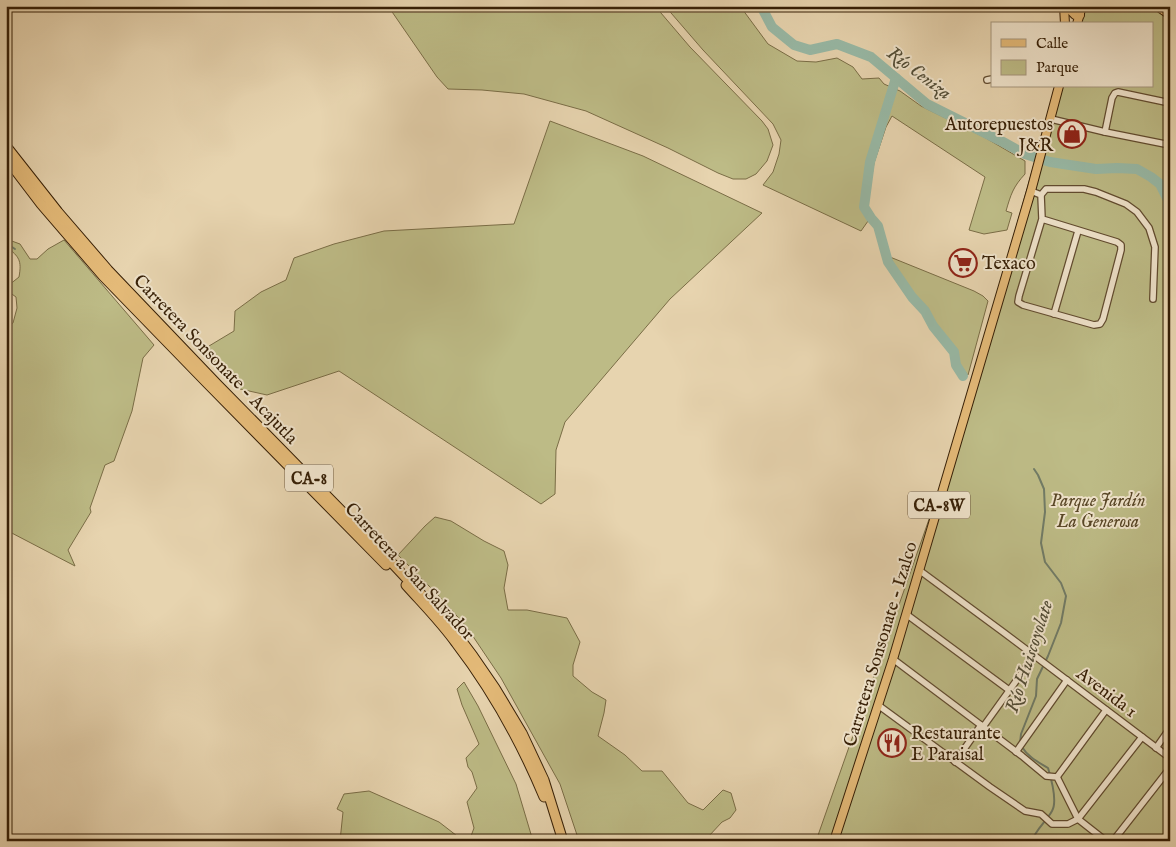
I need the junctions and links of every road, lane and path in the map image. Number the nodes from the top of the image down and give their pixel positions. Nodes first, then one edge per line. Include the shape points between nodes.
1 (1065, 6) edge
2 (1082, 6) edge
3 (1157, 6) edge
4 (1080, 15) junction
5 (1170, 16) edge
6 (1065, 22) edge
7 (1078, 22) edge
8 (1059, 88) edge
9 (1170, 102) edge
10 (1051, 119) junction
11 (1105, 132) junction
12 (1170, 145) edge
13 (6, 146) edge
14 (6, 158) edge
15 (1031, 191) junction
16 (1041, 194) junction
17 (1042, 219) junction
18 (1078, 231) junction
19 (1153, 299) dead end
20 (1054, 314) junction
21 (919, 570) junction
22 (906, 614) junction
23 (1037, 658) junction
24 (893, 659) junction
25 (1067, 680) junction
26 (1009, 690) junction
27 (878, 705) junction
28 (1106, 710) junction
29 (982, 726) junction
30 (1170, 728) edge
31 (1142, 737) junction
32 (1156, 748) junction
33 (1018, 750) junction
34 (1170, 758) edge
35 (955, 762) junction
36 (1170, 768) edge
37 (1056, 777) junction
38 (1078, 820) junction
39 (558, 841) edge
40 (563, 841) edge
41 (834, 841) edge
42 (1106, 841) edge
43 (1113, 841) edge

1 - 4 main road via 1075,16
1 - 6 main road
2 - 4 main road
3 - 5 main road
4 - 7 main road
8 - 10 main road
9 - 11 street via 1115,92
10 - 11 street
10 - 15 main road, Carretera Sonsonate - Izalco / CA-8W
11 - 12 street
13 - 40 highway, Carretera Sonsonate - Acajutla / CA-8 via 108,270 449,624 495,688 522,733 544,780
14 - 39 highway, Carretera a San Salvador / CA-8 via 103,276 440,622 517,738 544,798
15 - 16 street
15 - 21 main road, Carretera Sonsonate - Izalco / CA-8W
16 - 17 street
16 - 19 street via 1046,189 1084,189 1126,204 1137,212 1149,228 1155,247
17 - 18 street
17 - 20 street via 1018,302
18 - 20 street
18 - 20 street via 1121,245 1103,319 1094,325
21 - 22 main road, Carretera Sonsonate - Izalco / CA-8W
21 - 23 street, Avenida 1
22 - 24 main road, Carretera Sonsonate - Izalco / CA-8W
22 - 26 street
23 - 25 street, Avenida 1
23 - 26 street
24 - 27 main road, Carretera Sonsonate - Izalco / CA-8W
24 - 29 street
25 - 28 street, Avenida 1
25 - 33 street
26 - 29 street
27 - 35 street
27 - 41 main road, Carretera Sonsonate - Izalco / CA-8W
28 - 31 street, Avenida 1
28 - 37 street
29 - 33 street
29 - 35 street
30 - 32 street
31 - 32 street, Avenida 1
31 - 38 street
32 - 34 street, Avenida 1
33 - 37 street via 1046,776
35 - 38 street via 1025,811 1040,814 1052,824
36 - 43 street
37 - 38 street
38 - 42 street

